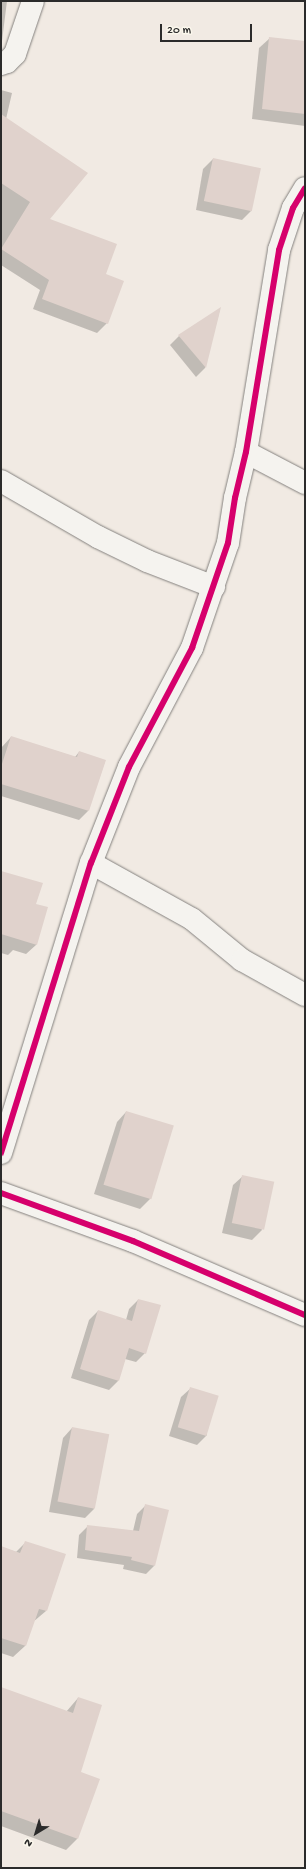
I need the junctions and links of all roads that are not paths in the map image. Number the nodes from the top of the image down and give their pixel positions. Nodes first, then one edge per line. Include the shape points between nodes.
1 (33, 1) edge
2 (1, 64) edge
3 (305, 188) edge
4 (246, 452) junction
5 (1, 481) edge
6 (305, 483) edge
7 (214, 587) junction
8 (91, 863) junction
9 (305, 995) edge
10 (1, 1153) edge
11 (1, 1193) edge
12 (305, 1316) edge

1 - 2 street via 15,54 8,62
3 - 4 street via 293,208 279,250
4 - 6 street
4 - 7 street via 228,543
5 - 7 street via 147,562
7 - 8 street via 192,648 130,767
8 - 9 street via 192,919 242,960
8 - 10 street
11 - 12 street via 134,1241

